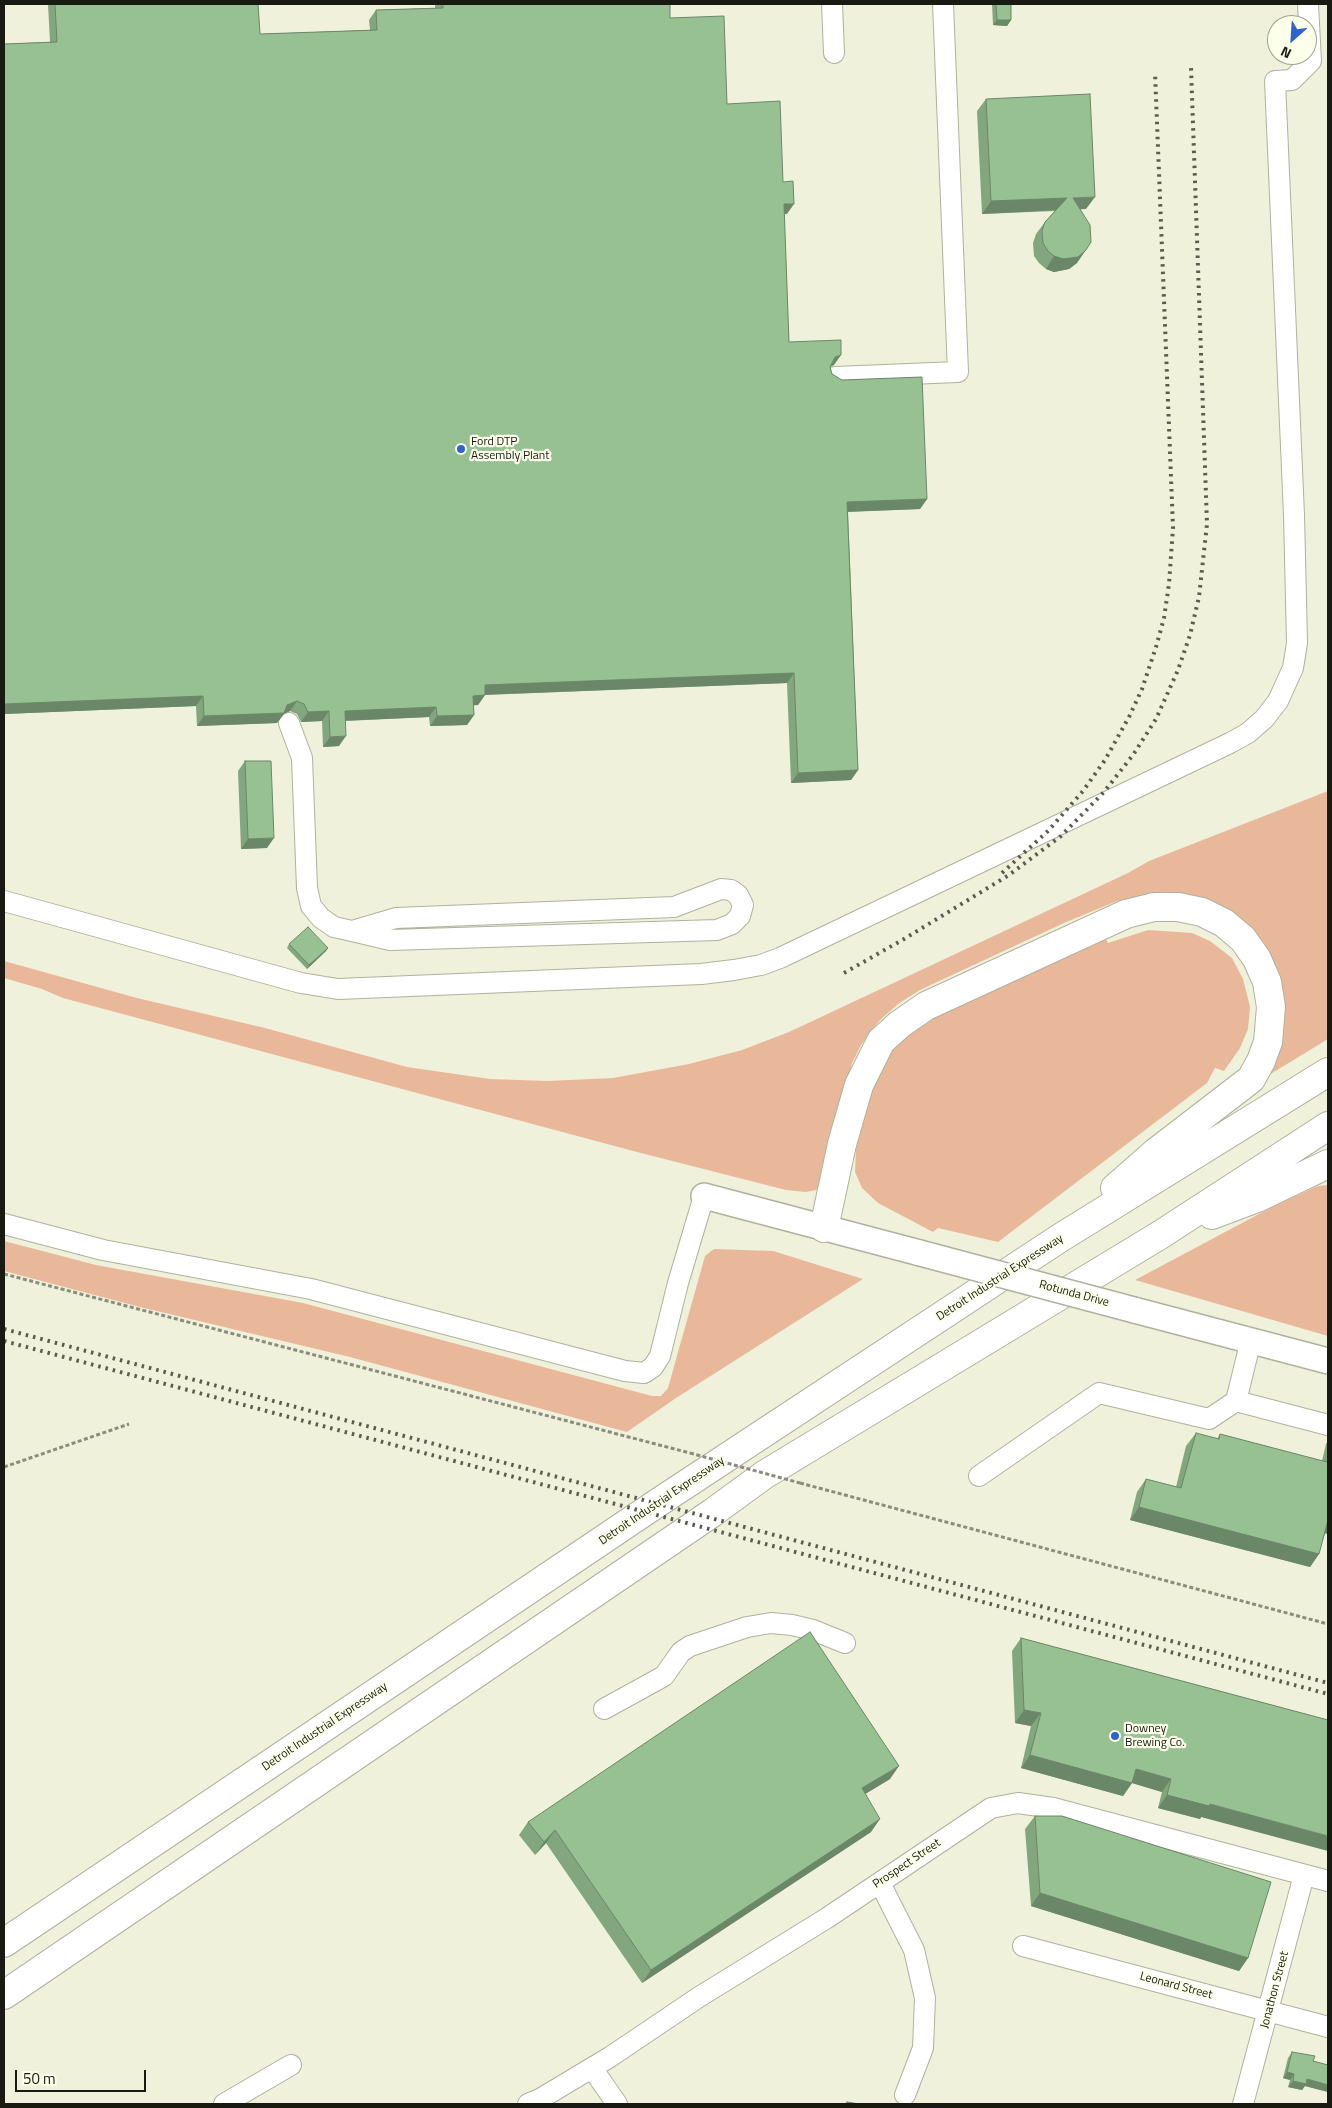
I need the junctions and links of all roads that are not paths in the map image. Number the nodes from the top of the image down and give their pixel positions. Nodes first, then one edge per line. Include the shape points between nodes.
1 (832, 4) edge
2 (943, 4) edge
3 (1308, 4) edge
4 (834, 54) dead end
5 (835, 377) edge
6 (289, 722) dead end
7 (4, 901) edge
8 (352, 931) junction
9 (1328, 1072) edge
10 (1328, 1126) edge
11 (1328, 1164) edge
12 (704, 1196) joint
13 (4, 1224) edge
14 (824, 1228) junction
15 (1160, 1235) junction
16 (1060, 1238) junction
17 (1251, 1340) junction
18 (1328, 1361) edge
19 (1236, 1401) junction
20 (1328, 1425) edge
21 (979, 1476) dead end
22 (845, 1642) dead end
23 (604, 1709) dead end
24 (1304, 1875) junction
25 (1328, 1881) edge
26 (880, 1883) junction
27 (4, 1943) edge
28 (1023, 1946) dead end
29 (4, 1995) edge
30 (1269, 2011) junction
31 (1328, 2027) edge
32 (291, 2065) dead end
33 (592, 2068) junction
34 (905, 2095) dead end
35 (224, 2104) edge
36 (528, 2104) edge
37 (616, 2104) edge
38 (1244, 2104) edge

1 - 4 street
2 - 5 street via 958,372
3 - 7 street via 1311,60 1292,80 1275,81 1297,643 1293,668 1278,701 1248,732 780,958 734,970 338,989 301,983
6 - 8 street via 302,758 311,906 334,926
8 - 8 street via 390,940 717,930 732,924 740,916 743,905 738,895 721,889 674,907 396,918
9 - 16 highway, Detroit Industrial Expressway
10 - 15 highway
11 - 15 highway via 1256,1198
12 - 13 street via 660,1356 644,1373 625,1371 311,1289 102,1250
12 - 14 main road, Rotunda Drive
14 - 16 highway via 859,1085 881,1041 900,1024 926,1006 1126,914 1154,907 1202,912 1224,923 1243,939 1267,982 1272,1007 1271,1027 1261,1061 1251,1079 1156,1152
14 - 17 main road, Rotunda Drive, bridge
15 - 29 highway via 764,1475
16 - 27 highway, Detroit Industrial Expressway via 659,1502
17 - 18 main road, Rotunda Drive
17 - 19 street
19 - 20 street
19 - 21 street via 1209,1419 1100,1393
22 - 23 street via 792,1625 771,1623 747,1627 690,1646 681,1652 664,1676
24 - 25 street, Prospect Street
24 - 26 street, Prospect Street via 1052,1808 1018,1803 991,1808
24 - 30 street, Jonathon Street
26 - 33 street, Prospect Street
26 - 34 street via 914,1950 925,1998 923,2048
28 - 30 street, Leonard Street
30 - 31 street, Leonard Street
30 - 38 street, Jonathon Street
32 - 35 street
33 - 36 street, Prospect Street
33 - 37 street

